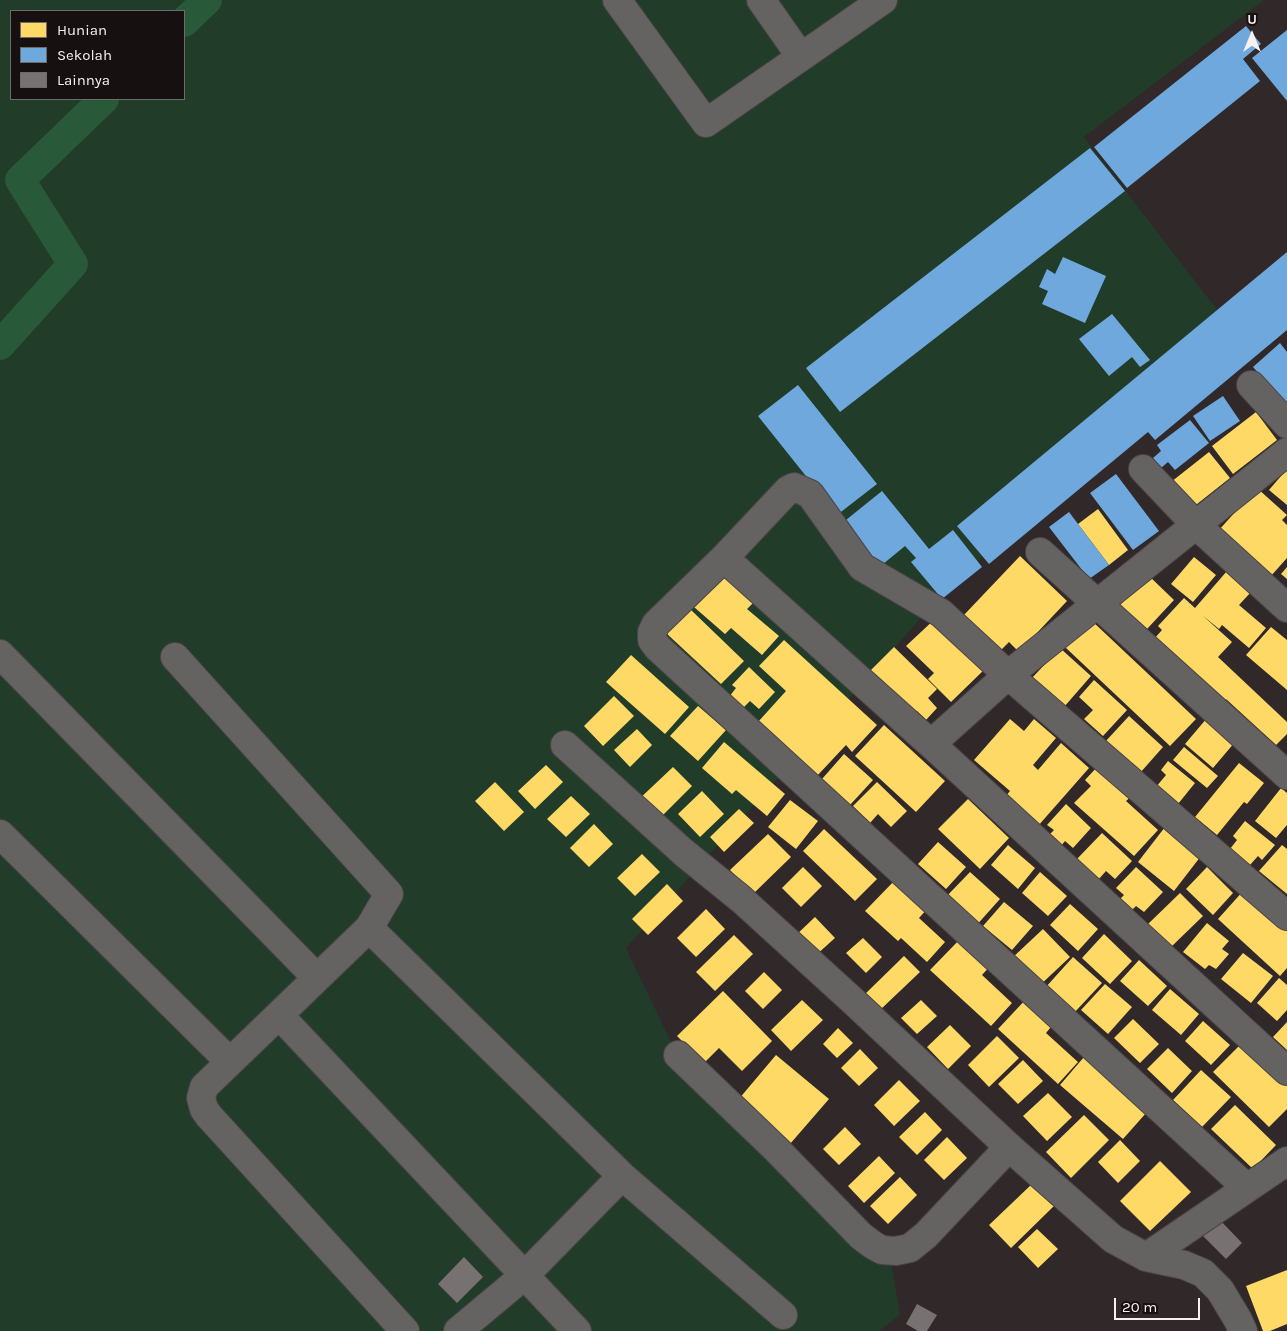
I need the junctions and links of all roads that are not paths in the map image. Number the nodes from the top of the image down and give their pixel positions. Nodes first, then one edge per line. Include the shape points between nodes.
1 (617, 0) edge
2 (761, 0) edge
3 (883, 0) edge
4 (801, 57) junction
5 (1251, 384) dead end
6 (1287, 424) edge
7 (1287, 452) edge
8 (1143, 469) dead end
9 (1196, 525) junction
10 (1040, 552) dead end
11 (724, 558) junction
12 (1098, 604) junction
13 (1287, 608) edge
14 (0, 654) edge
15 (175, 657) dead end
16 (1008, 676) junction
17 (565, 744) dead end
18 (931, 744) junction
19 (1287, 775) edge
20 (0, 834) edge
21 (1287, 916) edge
22 (369, 928) junction
23 (317, 978) junction
24 (279, 1015) junction
25 (678, 1055) dead end
26 (230, 1062) junction
27 (1287, 1071) edge
28 (1010, 1147) junction
29 (1287, 1161) edge
30 (622, 1176) junction
31 (1247, 1188) junction
32 (1146, 1257) junction
33 (525, 1275) junction
34 (782, 1315) dead end
35 (405, 1331) edge
36 (458, 1331) edge
37 (577, 1331) edge
38 (1243, 1331) edge

1 - 4 street via 706,123
2 - 4 street
3 - 4 street
5 - 6 street
7 - 9 street
8 - 9 street
9 - 12 street
9 - 13 street
10 - 12 street
11 - 16 street via 788,490 794,487 803,490 810,494 862,567 941,613
11 - 18 street
11 - 31 street via 656,624 652,640 658,648
12 - 16 street
12 - 19 street
14 - 23 street
15 - 22 street via 390,894
16 - 18 street
16 - 21 street
17 - 28 street via 683,852 741,899
18 - 27 street
20 - 26 street
22 - 23 street
22 - 30 street
23 - 24 street
24 - 26 street
24 - 33 street
25 - 28 street via 861,1236 882,1250 910,1248
26 - 35 street via 204,1087 201,1098 204,1109
28 - 32 street via 1113,1239
29 - 31 street
30 - 33 street
30 - 34 street
31 - 32 street
32 - 38 street via 1184,1265 1203,1273 1220,1290
33 - 36 street
33 - 37 street

